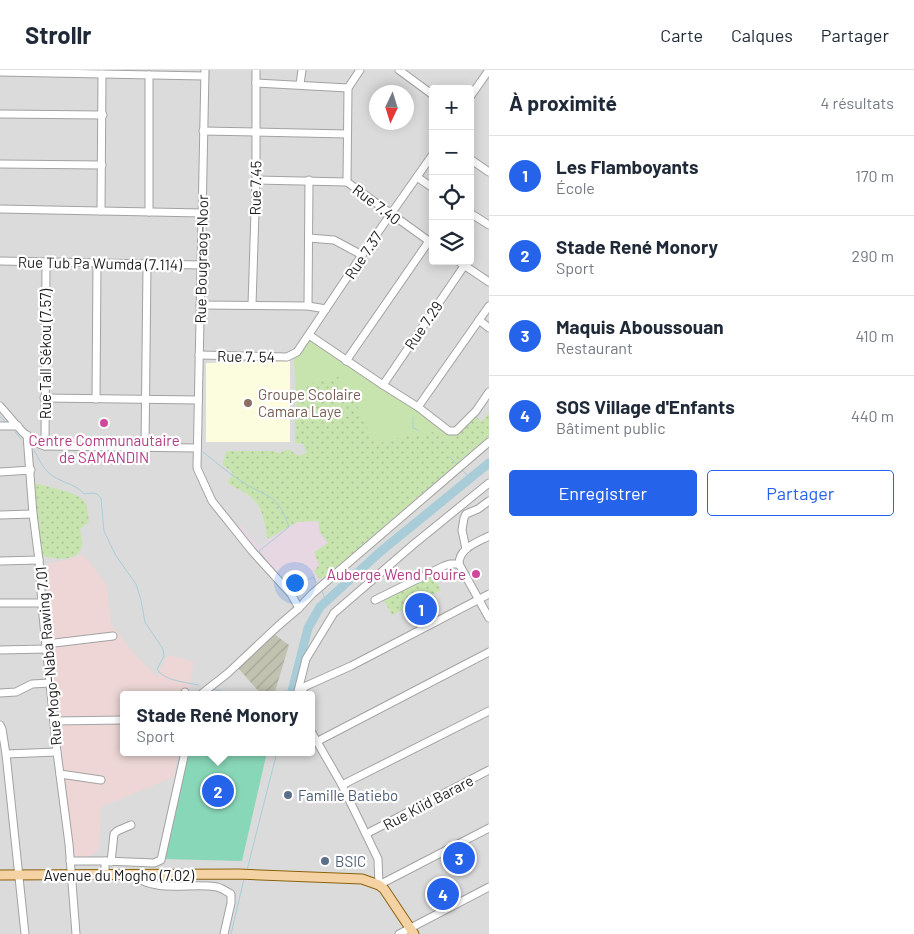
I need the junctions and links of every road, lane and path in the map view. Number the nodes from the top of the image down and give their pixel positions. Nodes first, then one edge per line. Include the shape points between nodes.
1 (256, 70) edge
2 (302, 70) edge
3 (360, 70) edge
4 (399, 70) edge
5 (489, 70) edge
6 (0, 72) edge
7 (205, 73) edge
8 (102, 74) junction
9 (149, 76) junction
10 (256, 83) junction
11 (300, 84) junction
12 (348, 88) junction
13 (429, 91) edge
14 (474, 91) edge
15 (0, 114) edge
16 (102, 115) junction
17 (203, 132) junction
18 (256, 133) junction
19 (347, 134) junction
20 (429, 160) edge
21 (474, 161) edge
22 (0, 164) edge
23 (102, 165) junction
24 (488, 168) edge
25 (417, 177) junction
26 (256, 180) junction
27 (309, 180) junction
28 (347, 182) junction
29 (429, 185) edge
30 (0, 209) edge
31 (101, 211) junction
32 (149, 212) junction
33 (202, 213) junction
34 (391, 214) junction
35 (474, 216) edge
36 (489, 225) edge
37 (309, 238) junction
38 (429, 241) edge
39 (429, 245) edge
40 (362, 255) junction
41 (0, 261) edge
42 (46, 262) junction
43 (97, 263) junction
44 (147, 264) junction
45 (200, 265) junction
46 (460, 265) edge
47 (464, 265) edge
48 (489, 282) edge
49 (200, 305) junction
50 (252, 305) junction
51 (308, 306) junction
52 (489, 306) edge
53 (326, 309) junction
54 (479, 320) junction
55 (489, 328) edge
56 (309, 335) junction
57 (199, 355) junction
58 (293, 355) joint
59 (346, 361) junction
60 (382, 385) junction
61 (489, 392) edge
62 (44, 398) junction
63 (96, 399) junction
64 (145, 399) junction
65 (198, 400) junction
66 (0, 406) edge
67 (418, 407) junction
68 (0, 426) edge
69 (18, 426) junction
70 (27, 435) junction
71 (489, 442) edge
72 (45, 446) junction
73 (145, 448) junction
74 (197, 448) junction
75 (31, 470) junction
76 (0, 472) edge
77 (489, 483) edge
78 (489, 501) edge
79 (33, 514) junction
80 (0, 515) edge
81 (489, 536) edge
82 (466, 549) junction
83 (39, 560) junction
84 (0, 561) edge
85 (459, 564) junction
86 (489, 594) edge
87 (479, 599) junction
88 (375, 600) dead end
89 (0, 603) edge
90 (42, 603) junction
91 (299, 608) junction
92 (489, 618) edge
93 (113, 636) dead end
94 (46, 647) junction
95 (0, 650) edge
96 (489, 652) edge
97 (50, 682) junction
98 (205, 691) edge
99 (299, 691) edge
100 (301, 691) edge
101 (0, 693) edge
102 (489, 711) edge
103 (120, 720) edge
104 (54, 721) junction
105 (0, 725) edge
106 (315, 738) edge
107 (318, 742) junction
108 (57, 752) junction
109 (6, 754) junction
110 (184, 756) edge
111 (489, 770) edge
112 (60, 774) junction
113 (101, 780) dead end
114 (342, 785) junction
115 (131, 825) dead end
116 (489, 828) edge
117 (366, 834) junction
118 (70, 860) junction
119 (108, 862) junction
120 (0, 875) edge
121 (105, 875) junction
122 (134, 875) junction
123 (20, 876) junction
124 (70, 876) junction
125 (379, 885) junction
126 (489, 887) edge
127 (412, 931) edge
128 (25, 934) edge
129 (76, 934) edge
130 (224, 934) edge
131 (399, 934) edge

1 - 10 street, Rue 7.45
2 - 11 street
3 - 12 street
4 - 13 street
5 - 14 street
6 - 8 street
7 - 9 street
7 - 17 street, Rue Bougraog-Noor
8 - 9 street
8 - 16 street
9 - 32 street
10 - 11 street
10 - 18 street, Rue 7.45
11 - 12 street
12 - 19 street
15 - 16 street
16 - 23 street
17 - 18 street
17 - 33 street, Rue Bougraog-Noor
18 - 19 street
18 - 26 street, Rue 7.45
19 - 28 street
20 - 25 street, Rue 7.37
21 - 24 street
22 - 23 street
23 - 31 street
25 - 29 street
25 - 34 street, Rue 7.37
26 - 27 street, Rue 7.40
26 - 50 street, Rue 7.45
27 - 28 street, Rue 7.40
27 - 37 street
28 - 34 street, Rue 7.40
30 - 31 street
31 - 32 street
32 - 33 street
33 - 45 street, Rue Bougraog-Noor
34 - 38 street, Rue 7.40
34 - 40 street, Rue 7.37
35 - 36 street
37 - 40 street via 334,240
37 - 51 street
39 - 59 street
40 - 53 street, Rue 7.37
41 - 42 street, Rue Tub Pa Wumda (7.114)
42 - 43 street, Rue Tub Pa Wumda (7.114)
42 - 62 street, Rue Tall Sékou (7.57)
43 - 44 street, Rue Tub Pa Wumda (7.114)
43 - 63 street
44 - 45 street, Rue Tub Pa Wumda (7.114)
44 - 64 street
45 - 49 street, Rue Bougraog-Noor
46 - 60 street, Rue 7.29
47 - 48 street
49 - 50 street
49 - 57 street, Rue Bougraog-Noor
50 - 51 street
51 - 53 street
52 - 54 street
53 - 56 street, Rue 7.37
54 - 55 street
54 - 67 street
56 - 58 street, Rue 7.37
56 - 59 street
57 - 58 street, Rue 7. 54
57 - 65 street, Rue Bougraog-Noor
59 - 60 street
60 - 67 street
61 - 67 street via 476,411 452,432
62 - 63 street
62 - 72 street, Rue Tall Sékou (7.57)
63 - 64 street
64 - 65 street
64 - 73 street
65 - 74 street, Rue Bougraog-Noor
66 - 69 street
68 - 69 street
69 - 70 street
70 - 72 street
70 - 75 street, Rue Mogo-Naba Rawing 7.01
71 - 91 street
72 - 73 street
73 - 74 street
74 - 91 street, Rue Bougraog-Noor via 197,468 212,501
75 - 76 street
75 - 79 street, Rue Mogo-Naba Rawing 7.01
77 - 99 street via 334,614 306,659
78 - 82 street via 464,518 462,530
79 - 80 street
79 - 83 street, Rue Mogo-Naba Rawing 7.01
81 - 82 street
82 - 85 street via 459,557
83 - 84 street
83 - 90 street, Rue Mogo-Naba Rawing 7.01
85 - 87 street
85 - 88 street via 444,566
86 - 87 street
87 - 92 street
87 - 100 street
89 - 90 street
90 - 94 street, Rue Mogo-Naba Rawing 7.01
91 - 98 street
93 - 94 street
94 - 95 street
94 - 97 street, Rue Mogo-Naba Rawing 7.01
96 - 107 street
97 - 101 street
97 - 104 street, Rue Mogo-Naba Rawing 7.01
102 - 114 street
103 - 104 street
104 - 108 street, Rue Mogo-Naba Rawing 7.01
105 - 109 street
106 - 107 street
107 - 114 street
108 - 109 street
108 - 112 street, Rue Mogo-Naba Rawing 7.01
109 - 123 street
110 - 119 street via 161,860 154,863
111 - 117 street, Rue Kiid Barare
112 - 113 street
112 - 118 street, Rue Mogo-Naba Rawing 7.01
114 - 117 street
115 - 119 street via 114,834
116 - 125 street
117 - 125 street via 378,859
118 - 119 street
118 - 124 street, Rue Mogo-Naba Rawing 7.01
119 - 121 street
120 - 123 main road, Avenue du Mogho (7.02)
121 - 122 main road, Avenue du Mogho (7.02)
121 - 124 main road, Avenue du Mogho (7.02)
122 - 125 main road, Avenue du Mogho (7.02) via 355,878
122 - 130 street via 156,885 218,887 231,894
123 - 124 main road, Avenue du Mogho (7.02)
123 - 128 street
124 - 129 street, Rue Mogo-Naba Rawing 7.01
125 - 127 main road via 388,893
126 - 127 street
127 - 131 street

